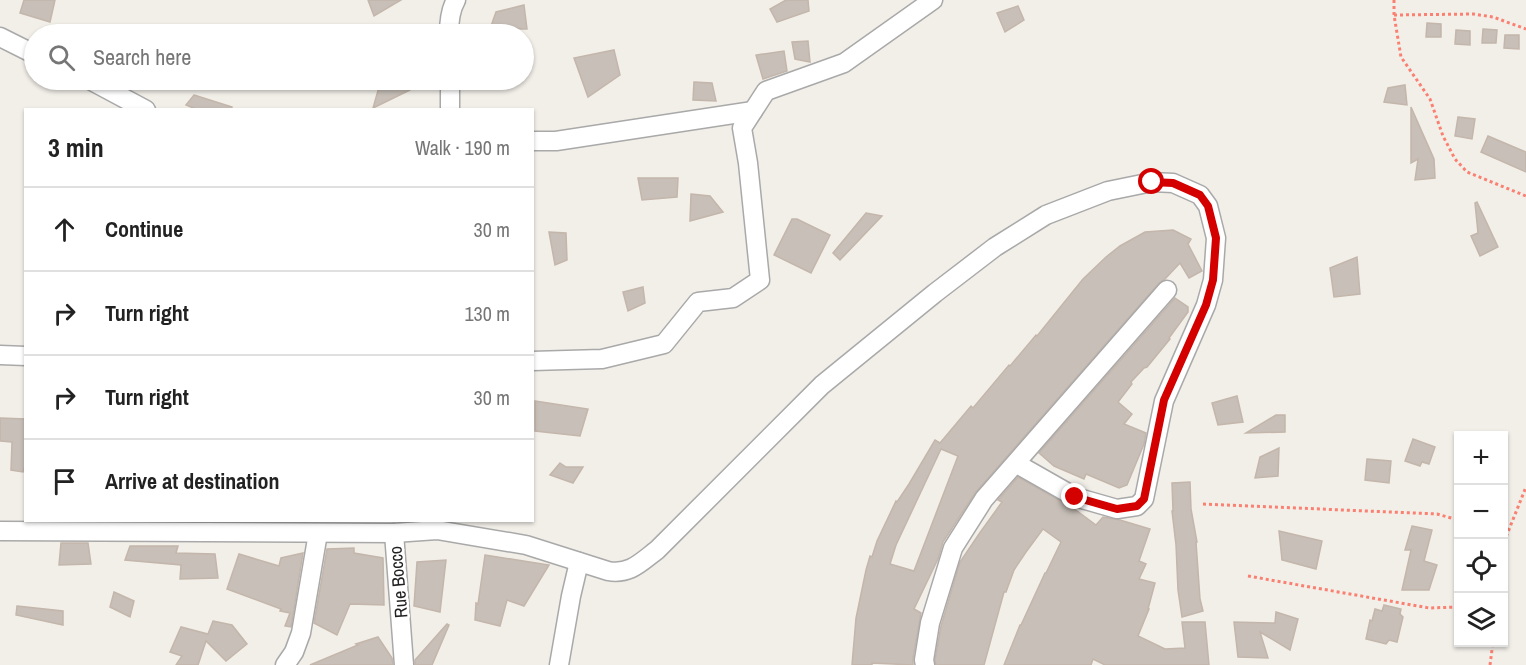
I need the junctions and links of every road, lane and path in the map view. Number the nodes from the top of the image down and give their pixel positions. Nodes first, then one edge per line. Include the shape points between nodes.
1 (456, 0) edge
2 (933, 0) edge
3 (1394, 0) edge
4 (1394, 15) junction
5 (449, 24) edge
6 (1526, 28) edge
7 (0, 37) edge
8 (24, 49) edge
9 (109, 90) edge
10 (450, 90) edge
11 (142, 108) edge
12 (450, 108) edge
13 (753, 111) junction
14 (534, 141) edge
15 (1526, 196) edge
16 (1167, 290) dead end
17 (0, 355) edge
18 (24, 356) edge
19 (534, 361) edge
20 (1017, 464) junction
21 (1526, 487) edge
22 (1203, 504) dead end
23 (1454, 519) edge
24 (438, 525) edge
25 (1508, 526) edge
26 (0, 531) edge
27 (318, 533) junction
28 (394, 533) junction
29 (579, 562) junction
30 (1248, 576) dead end
31 (1454, 607) edge
32 (1493, 647) edge
33 (285, 665) edge
34 (404, 665) edge
35 (559, 665) edge
36 (925, 665) edge
37 (1491, 665) edge

1 - 5 street
2 - 13 street via 844,63 766,91
3 - 4 path
4 - 6 path via 1473,14
4 - 15 path via 1401,57 1430,99 1455,159 1467,172
7 - 8 street
9 - 11 street
10 - 12 street
13 - 14 street
13 - 19 street via 742,128 760,280 733,298 698,302 664,344 602,359
16 - 20 street
17 - 18 street
20 - 29 street via 1075,497 1117,509 1137,506 1144,499 1164,400 1213,280 1216,238 1208,206 1200,195 1173,183 1152,182 1108,191 1046,215 995,247 822,386 657,550 633,568 617,573
20 - 36 street via 984,499 953,548 930,622
21 - 25 path
22 - 23 path via 1437,514
24 - 28 street
24 - 29 street
26 - 27 street, Rue Bocco
27 - 28 street, Rue Bocco
27 - 33 street via 301,633
28 - 34 street, Rue Bocco
29 - 35 street
30 - 31 path via 1429,608
32 - 37 path

